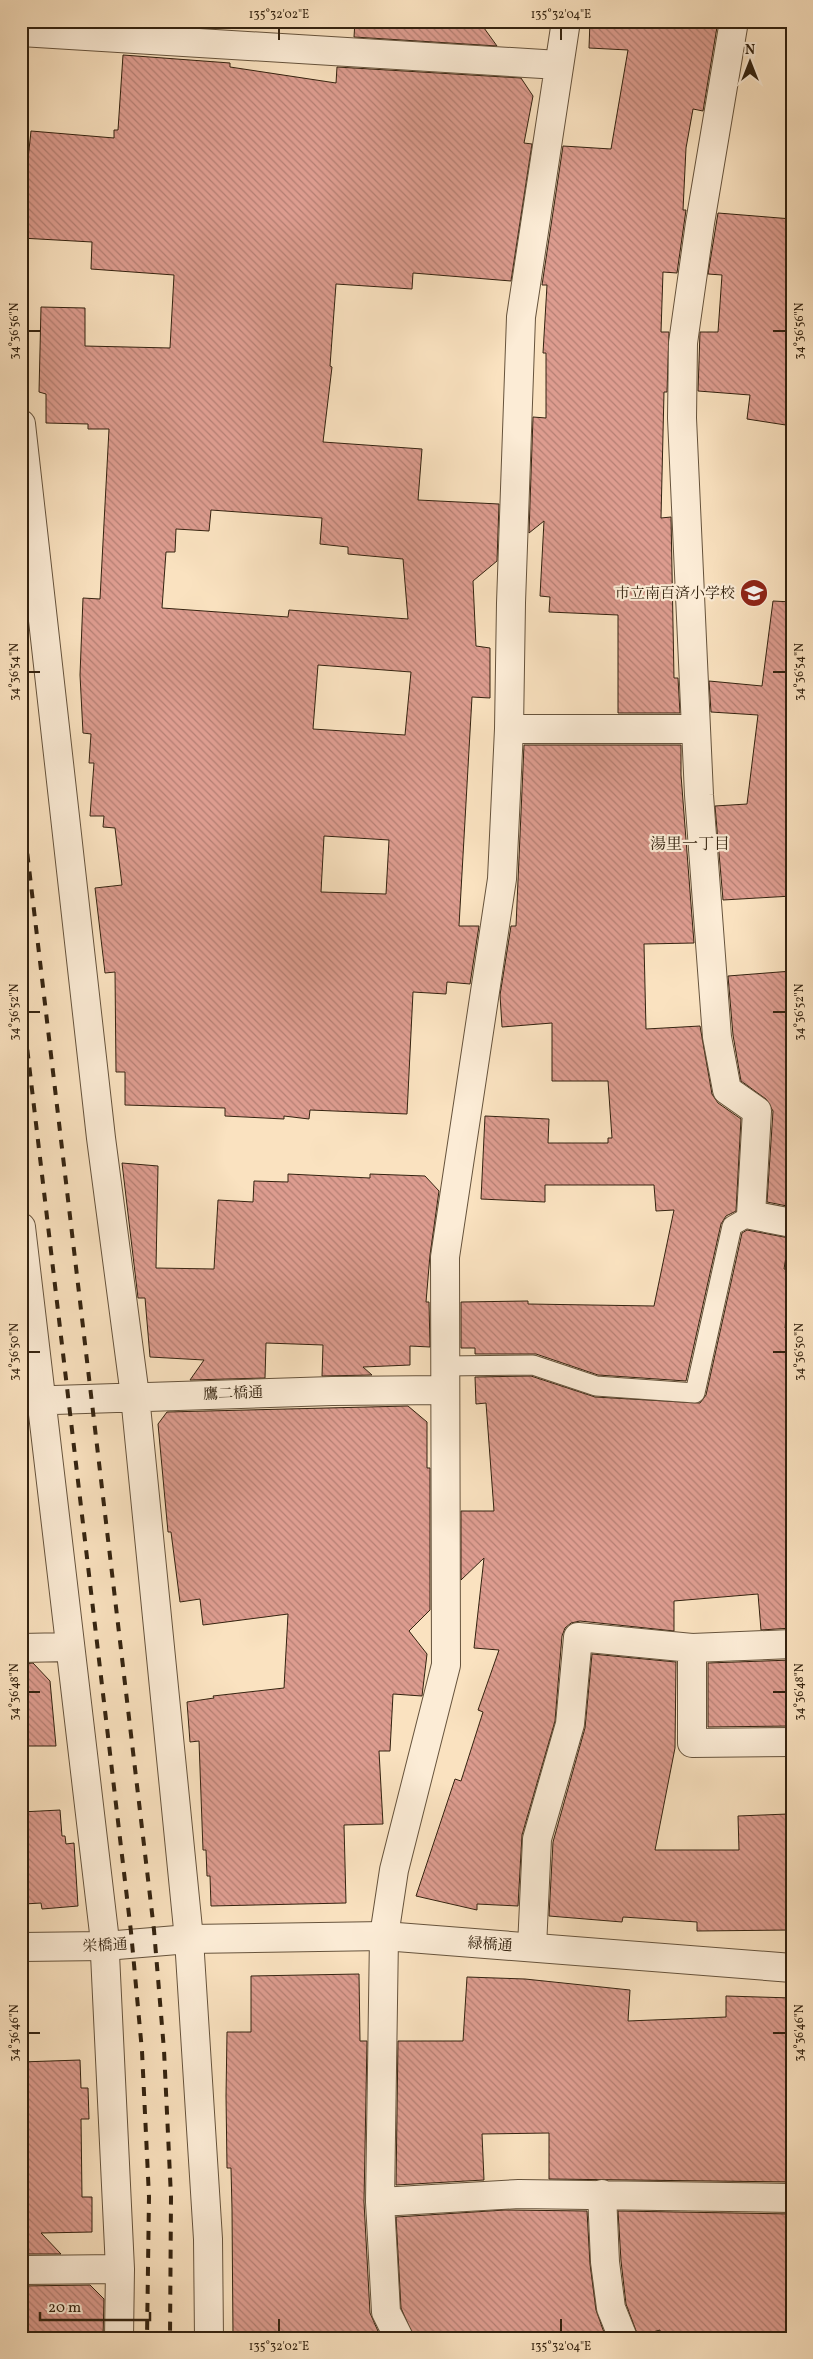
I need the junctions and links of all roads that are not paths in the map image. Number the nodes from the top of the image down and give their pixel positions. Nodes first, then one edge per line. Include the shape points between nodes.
1 (566, 21) edge
2 (734, 21) edge
3 (21, 32) edge
4 (559, 65) junction
5 (21, 424) edge
6 (509, 729) junction
7 (696, 729) junction
8 (751, 1215) junction
9 (792, 1223) edge
10 (21, 1227) edge
11 (444, 1378) junction
12 (135, 1396) junction
13 (31, 1400) edge
14 (792, 1644) edge
15 (69, 1647) junction
16 (21, 1648) edge
17 (692, 1648) junction
18 (792, 1742) edge
19 (384, 1936) junction
20 (189, 1939) junction
21 (105, 1946) junction
22 (21, 1947) edge
23 (532, 1947) junction
24 (792, 1968) edge
25 (602, 2194) junction
26 (792, 2198) edge
27 (380, 2202) junction
28 (120, 2269) junction
29 (21, 2270) edge
30 (118, 2338) edge
31 (210, 2338) edge
32 (398, 2338) edge
33 (623, 2338) edge

1 - 4 street
2 - 7 street via 683,343 682,418
3 - 4 street
4 - 6 street via 521,317
5 - 12 street via 101,1138
6 - 7 street
6 - 11 street via 502,879 445,1256
7 - 8 street via 717,1037 727,1090 757,1111
8 - 9 street
8 - 11 lane via 732,1226 695,1393 596,1386 533,1365
10 - 13 street
11 - 12 street, 鷹二橋通
11 - 19 street via 446,1665 394,1870
12 - 13 street, 鷹二橋通
12 - 20 street
13 - 15 street
14 - 17 street
15 - 16 street
15 - 21 street
17 - 18 street via 692,1743
17 - 23 street via 578,1637 570,1724 537,1839
19 - 20 street, 緑橋通
19 - 23 street, 緑橋通
19 - 27 street
20 - 21 street, 栄橋通
20 - 31 street via 208,2240
21 - 22 street, 栄橋通
21 - 28 street
23 - 24 street, 緑橋通
25 - 26 street
25 - 27 street via 519,2194
25 - 33 street via 611,2308
27 - 32 street via 386,2312
28 - 29 street
28 - 30 street

